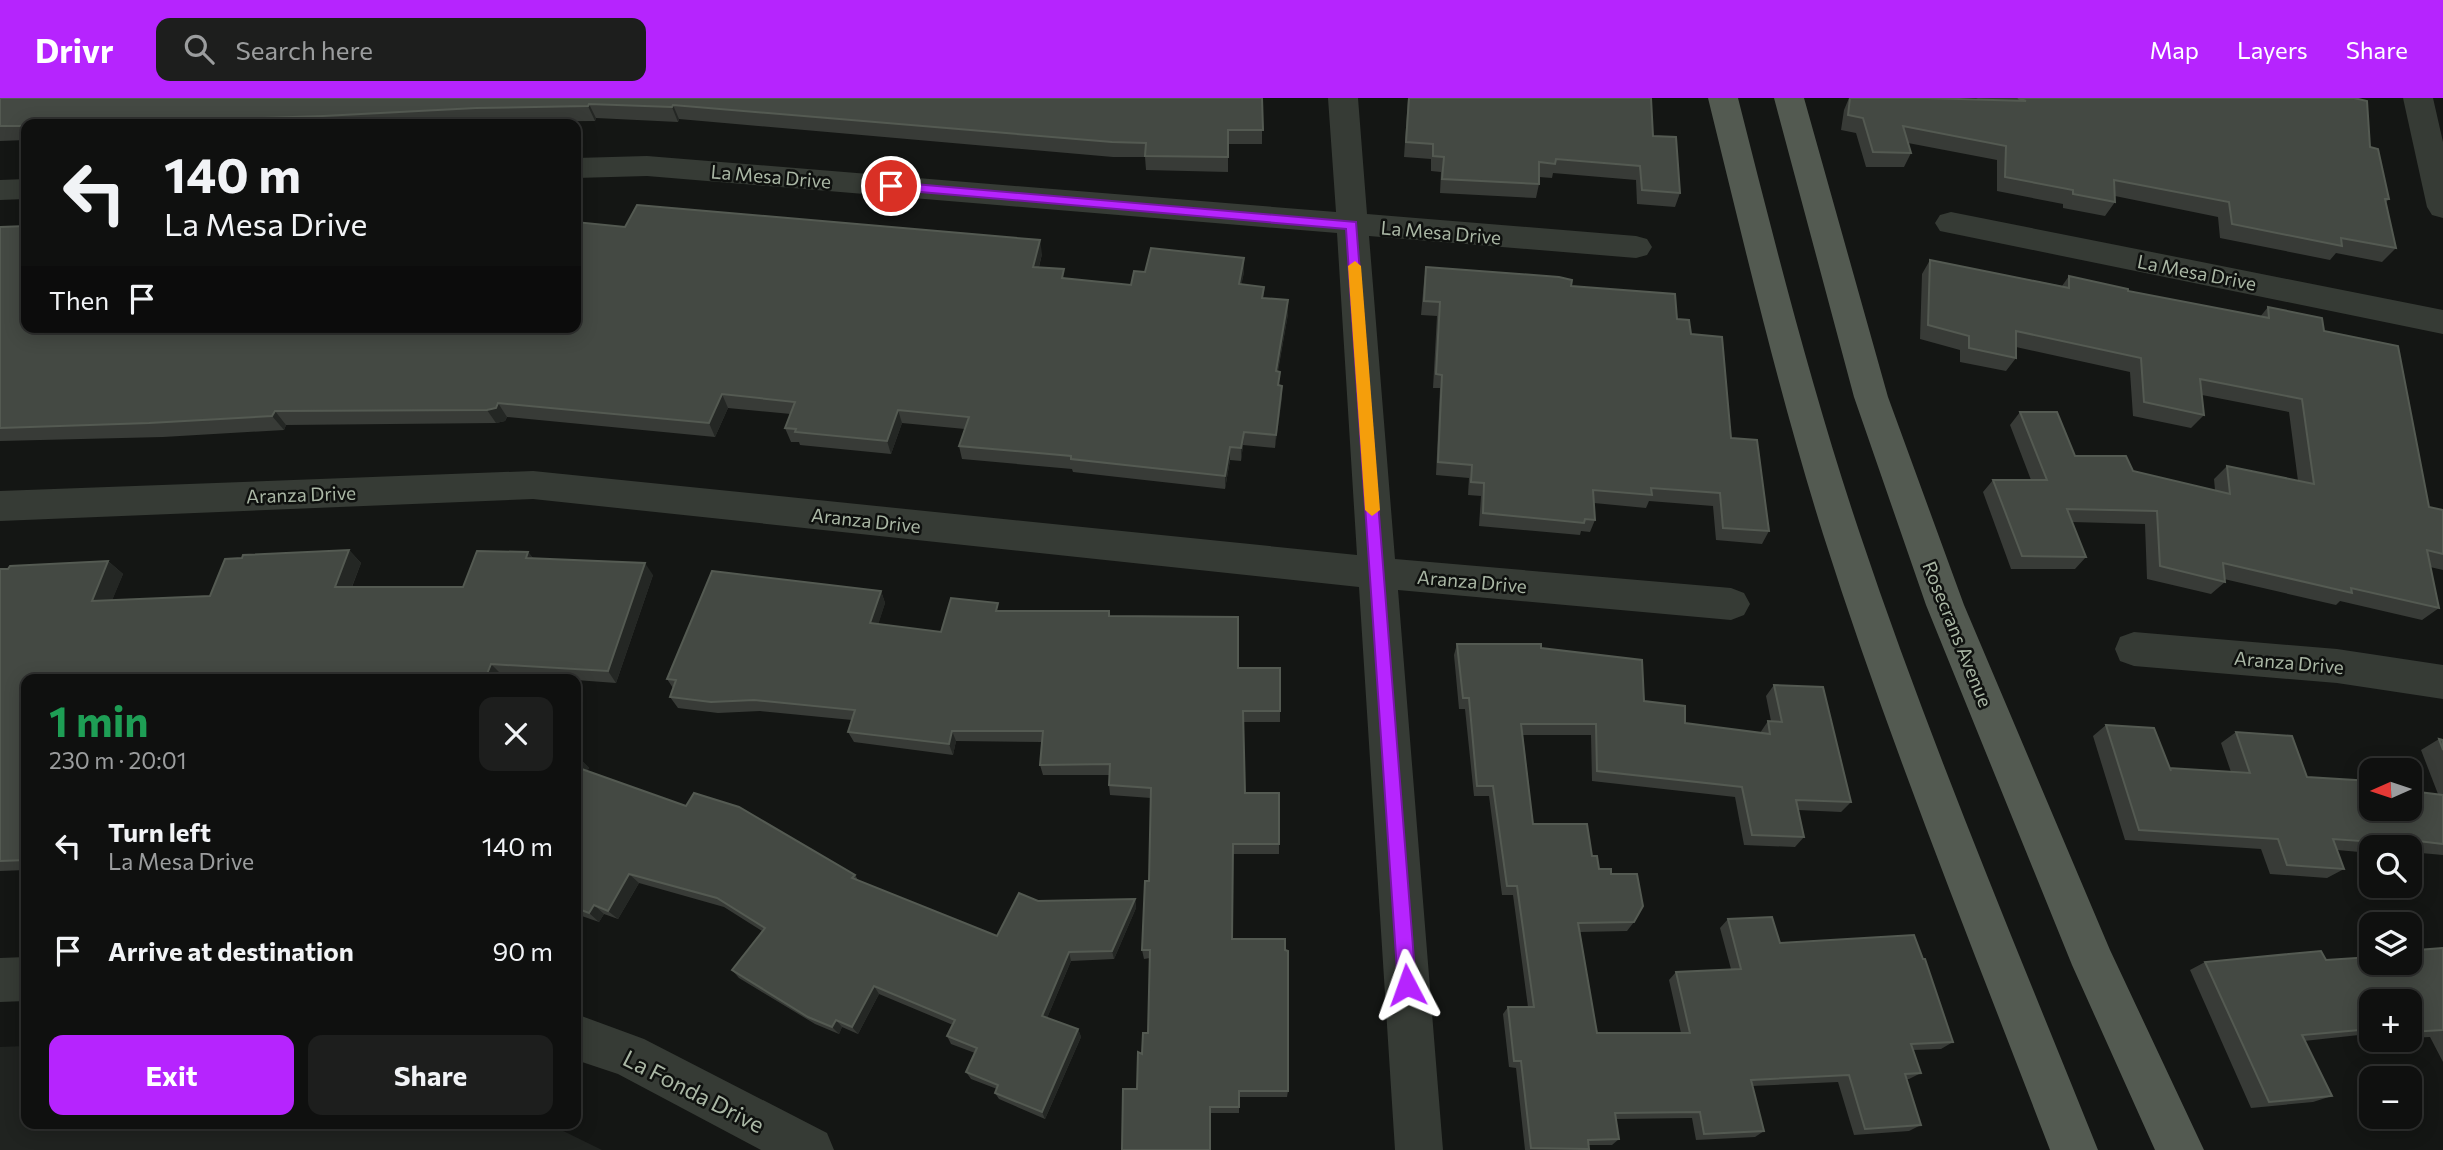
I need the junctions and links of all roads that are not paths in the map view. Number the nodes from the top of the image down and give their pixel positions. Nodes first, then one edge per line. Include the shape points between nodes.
1 (1343, 98) edge
2 (1723, 98) edge
3 (1789, 98) edge
4 (2418, 98) edge
5 (581, 168) edge
6 (21, 189) edge
7 (0, 190) edge
8 (2443, 207) edge
9 (1951, 223) dead end
10 (1352, 225) junction
11 (1636, 247) dead end
12 (2443, 322) edge
13 (0, 506) edge
14 (1377, 572) junction
15 (1731, 604) dead end
16 (2134, 649) dead end
17 (2443, 682) edge
18 (21, 979) edge
19 (0, 980) edge
20 (581, 1039) edge
21 (810, 1150) edge
22 (1419, 1150) edge
23 (2074, 1150) edge
24 (2180, 1150) edge

1 - 10 street
2 - 23 main road via 1786,353 1863,596
3 - 24 main road, Rosecrans Avenue via 1871,397 1945,605 2094,965
4 - 8 street
5 - 10 street, La Mesa Drive via 647,166
6 - 7 street
9 - 12 street, La Mesa Drive
10 - 11 street, La Mesa Drive
10 - 14 street
13 - 14 street, Aranza Drive via 534,485
14 - 15 street, Aranza Drive
14 - 22 street
16 - 17 street, Aranza Drive via 2337,666
18 - 19 street
20 - 21 street, La Fonda Drive via 628,1055

